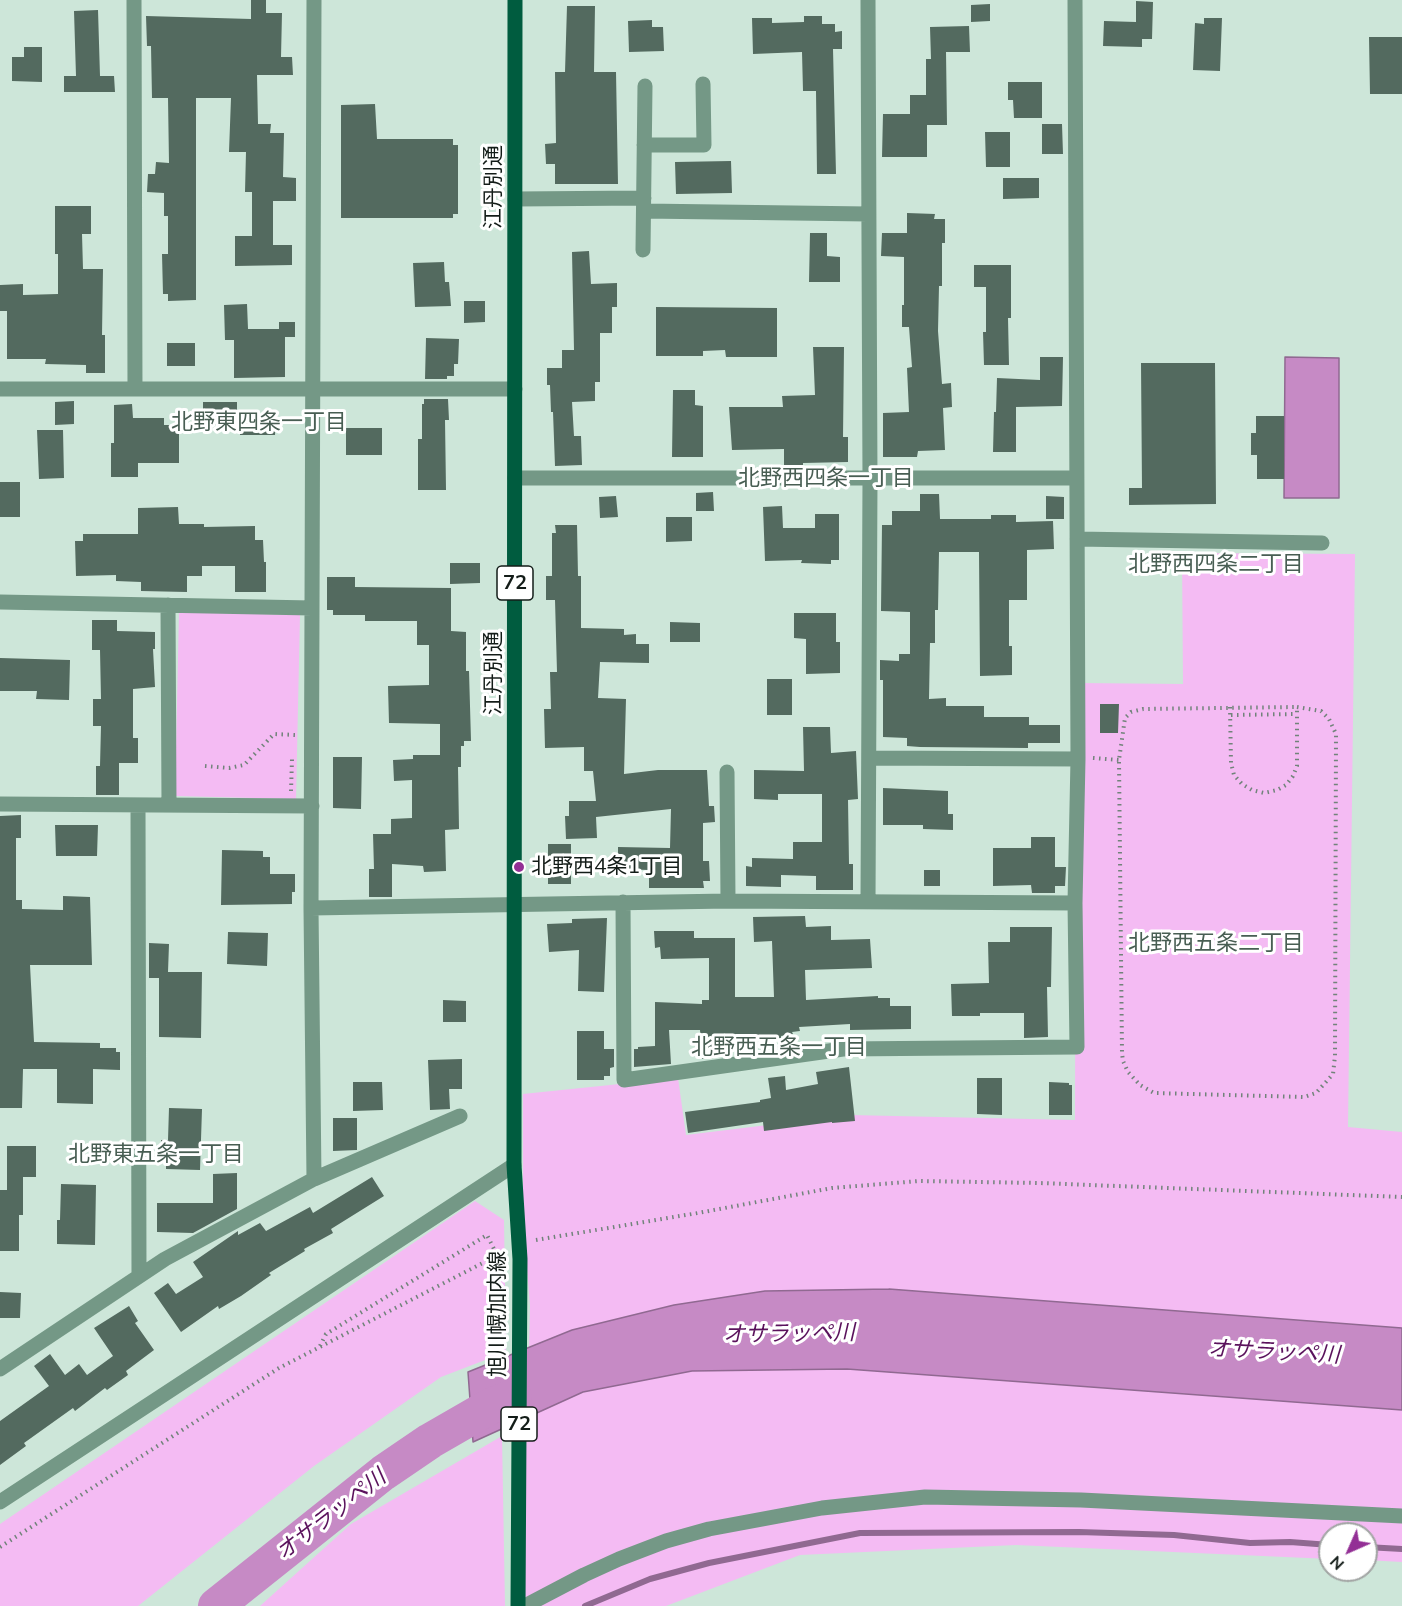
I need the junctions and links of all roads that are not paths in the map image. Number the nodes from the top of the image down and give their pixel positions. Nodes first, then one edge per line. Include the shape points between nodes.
1 (134, 0) edge
2 (314, 0) edge
3 (515, 0) edge
4 (868, 0) edge
5 (1075, 0) edge
6 (703, 84) dead end
7 (645, 86) dead end
8 (644, 146) junction
9 (515, 199) junction
10 (644, 205) junction
11 (868, 214) junction
12 (643, 250) dead end
13 (515, 388) junction
14 (0, 389) edge
15 (135, 389) junction
16 (312, 389) junction
17 (515, 478) junction
18 (1075, 478) junction
19 (870, 479) junction
20 (1077, 539) junction
21 (1322, 543) dead end
22 (0, 602) edge
23 (168, 604) junction
24 (312, 608) junction
25 (869, 758) junction
26 (1078, 759) junction
27 (727, 772) dead end
28 (0, 804) edge
29 (169, 804) junction
30 (138, 805) junction
31 (312, 806) junction
32 (728, 901) junction
33 (868, 901) junction
34 (622, 902) junction
35 (1075, 903) junction
36 (515, 904) junction
37 (310, 908) junction
38 (460, 1116) dead end
39 (514, 1165) junction
40 (314, 1179) junction
41 (140, 1275) junction
42 (0, 1369) edge
43 (0, 1502) edge
44 (1402, 1515) edge
45 (518, 1606) edge
46 (525, 1606) edge

1 - 15 street
2 - 16 street
3 - 9 main road, 江丹別通 / 72
4 - 11 street
5 - 18 street
6 - 8 street via 704,145
7 - 8 street
8 - 10 street
9 - 10 street
9 - 13 main road, 江丹別通 / 72
10 - 11 street
10 - 12 street
11 - 19 street
13 - 16 street
13 - 17 main road, 江丹別通 / 72
14 - 15 street
15 - 16 street
16 - 24 street
17 - 19 street
17 - 36 main road, 江丹別通 / 72
18 - 19 street
18 - 20 street
19 - 25 street
20 - 21 street
20 - 26 street
22 - 23 street
23 - 24 street
23 - 29 street
24 - 31 street
25 - 26 street
25 - 33 street
26 - 35 street
27 - 32 street
28 - 30 street
29 - 30 street
29 - 31 street
30 - 41 street
31 - 37 street
32 - 33 street
32 - 34 street
33 - 35 street
34 - 35 street via 624,1080 843,1049 1077,1047
34 - 36 street
36 - 37 street
36 - 39 main road, 江丹別通 / 72
37 - 40 street
38 - 40 street
39 - 43 street
39 - 45 main road, 旭川幌加内線 / 72
40 - 41 street
41 - 42 street
44 - 46 street via 925,1497 822,1508 709,1529 620,1559

